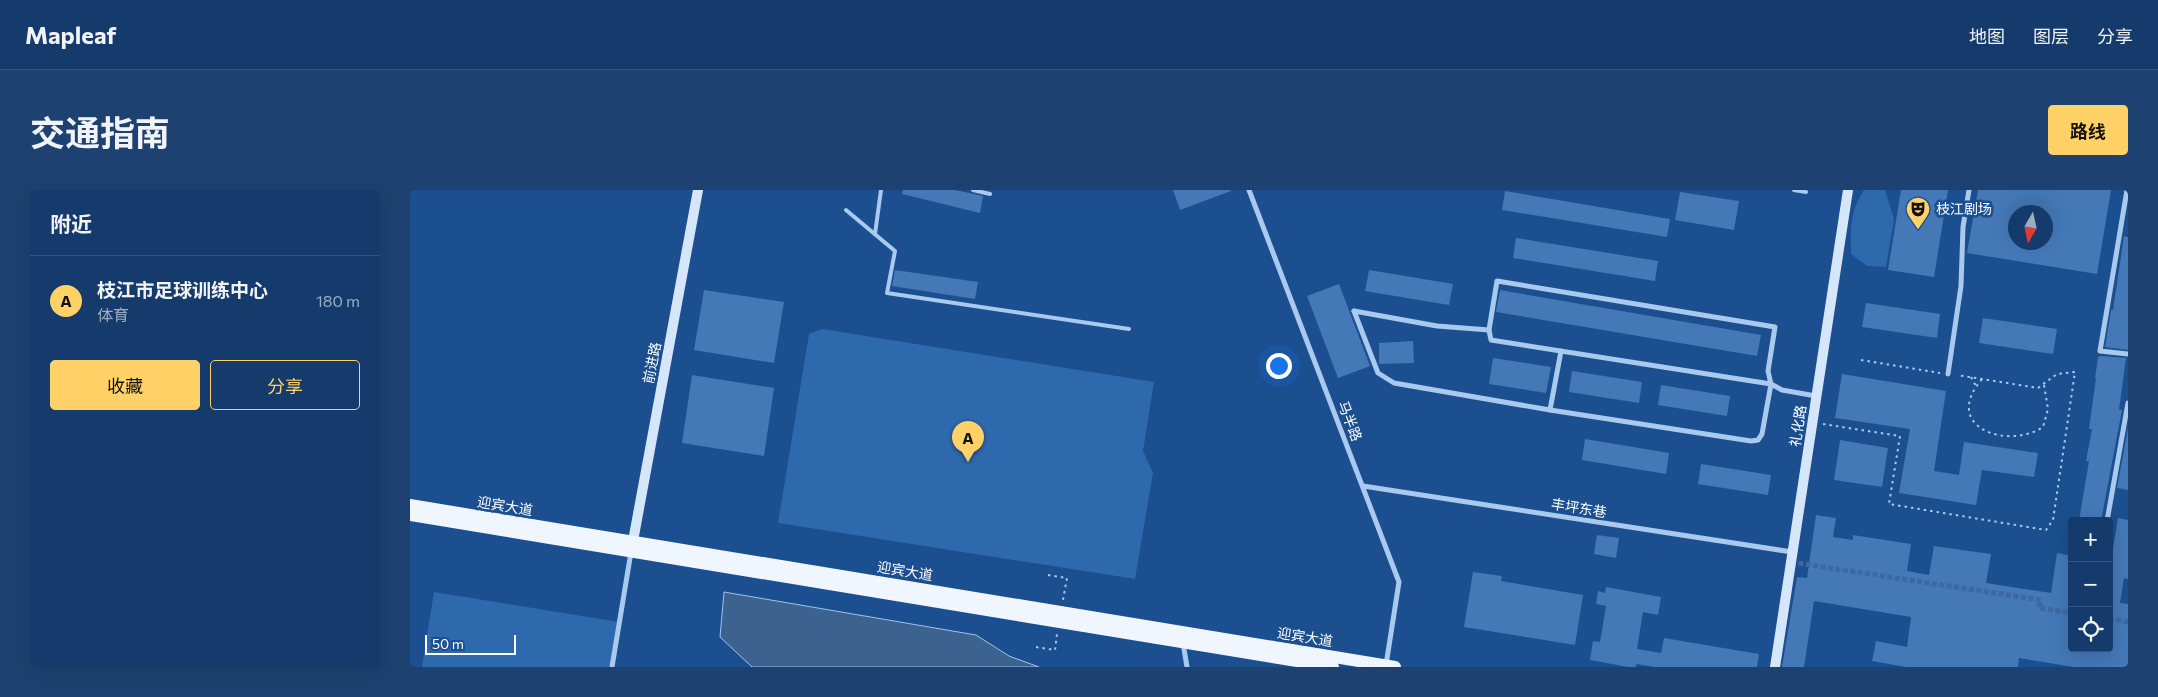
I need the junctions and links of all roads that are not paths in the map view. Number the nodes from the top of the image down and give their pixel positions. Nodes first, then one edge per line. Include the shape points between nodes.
1 (698, 190) edge
2 (881, 190) edge
3 (974, 190) edge
4 (1249, 190) edge
5 (1794, 190) edge
6 (1848, 190) edge
7 (1969, 190) edge
8 (2127, 190) edge
9 (1806, 192) dead end
10 (990, 194) dead end
11 (846, 210) dead end
12 (875, 234) junction
13 (1129, 329) dead end
14 (1489, 330) junction
15 (1561, 350) junction
16 (2128, 354) edge
17 (1948, 374) road end
18 (1771, 384) junction
19 (1816, 396) junction
20 (2128, 403) edge
21 (1550, 410) junction
22 (1363, 486) junction
23 (410, 505) edge
24 (410, 515) edge
25 (2108, 517) edge
26 (632, 546) junction
27 (1792, 552) junction
28 (1183, 642) junction
29 (1390, 666) edge
30 (612, 667) edge
31 (1187, 667) edge
32 (1333, 667) edge
33 (1774, 667) edge

1 - 26 street, 前进路
2 - 12 lane
3 - 10 lane
4 - 22 street, 马半路
5 - 9 lane
6 - 19 street, 礼化路
7 - 17 street via 1963,227 1961,286
8 - 16 street via 2100,350
11 - 12 lane
12 - 13 lane via 895,251 888,293
14 - 15 street via 1491,340
14 - 18 street via 1496,281 1775,327 1768,371
14 - 21 street via 1437,326 1354,311 1378,373 1394,383
15 - 18 street
15 - 21 street
18 - 19 street via 1782,390
18 - 21 street via 1762,434 1758,440 1751,441
19 - 27 street, 礼化路
20 - 25 street
22 - 27 street, 丰坪东巷
22 - 29 street, 马半路 via 1398,582
23 - 26 main road, 迎宾大道
24 - 26 main road, 迎宾大道
26 - 28 main road, 迎宾大道
26 - 29 main road, 迎宾大道
26 - 30 street
27 - 33 street, 礼化路
28 - 31 street
28 - 32 main road, 迎宾大道

